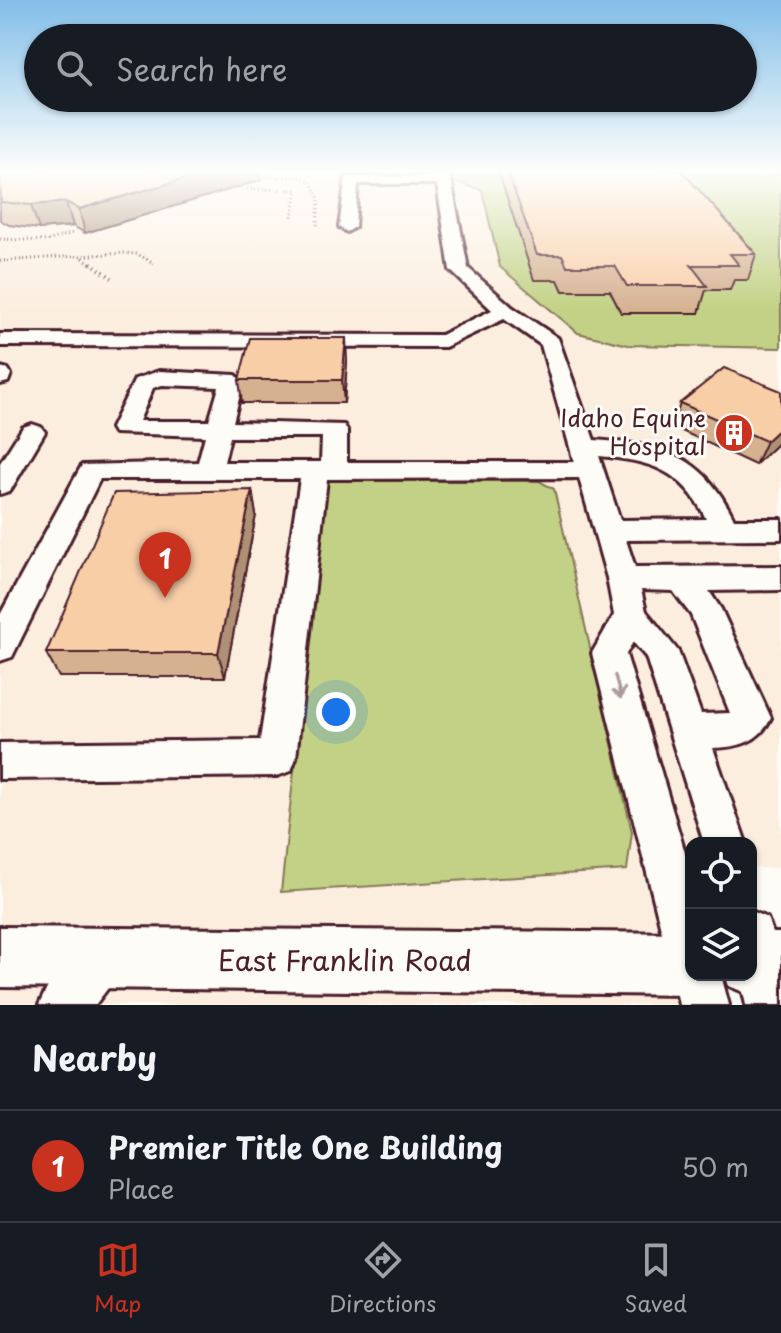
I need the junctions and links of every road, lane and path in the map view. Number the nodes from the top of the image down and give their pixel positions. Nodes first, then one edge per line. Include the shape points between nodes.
1 (318, 217) edge
2 (348, 217) edge
3 (450, 217) edge
4 (317, 227) dead end
5 (347, 227) dead end
6 (73, 233) dead end
7 (0, 239) edge
8 (79, 256) junction
9 (0, 261) edge
10 (154, 263) dead end
11 (112, 278) dead end
12 (505, 311) junction
13 (0, 340) edge
14 (32, 432) dead end
15 (585, 458) junction
16 (324, 470) junction
17 (209, 471) junction
18 (0, 485) edge
19 (725, 529) junction
20 (781, 529) edge
21 (608, 530) junction
22 (623, 578) junction
23 (781, 578) edge
24 (682, 580) junction
25 (631, 616) junction
26 (0, 647) edge
27 (688, 732) junction
28 (0, 761) edge
29 (723, 837) edge
30 (685, 931) edge
31 (0, 957) edge
32 (101, 958) junction
33 (685, 964) edge
34 (698, 981) edge
35 (64, 1005) edge
36 (704, 1005) edge

1 - 4 path
2 - 5 street
3 - 12 street via 459,270
6 - 7 path via 47,241
8 - 9 path
8 - 10 path via 137,254
8 - 11 path
12 - 13 street via 445,341
12 - 15 street via 551,342
14 - 18 street
15 - 16 street
15 - 19 street via 641,452 672,464 704,488
15 - 21 street
16 - 17 street
16 - 17 street via 335,430 219,429
16 - 28 street via 277,758
17 - 26 street via 91,471
19 - 20 street
19 - 21 street
21 - 22 street
22 - 24 street
22 - 25 street
23 - 24 street
24 - 27 street via 705,609 752,718 737,730
25 - 27 street via 661,651
25 -> 30 street via 609,653
27 - 29 street
31 - 32 main road, East Franklin Road
32 - 33 main road, East Franklin Road
32 - 35 street
34 - 36 street

